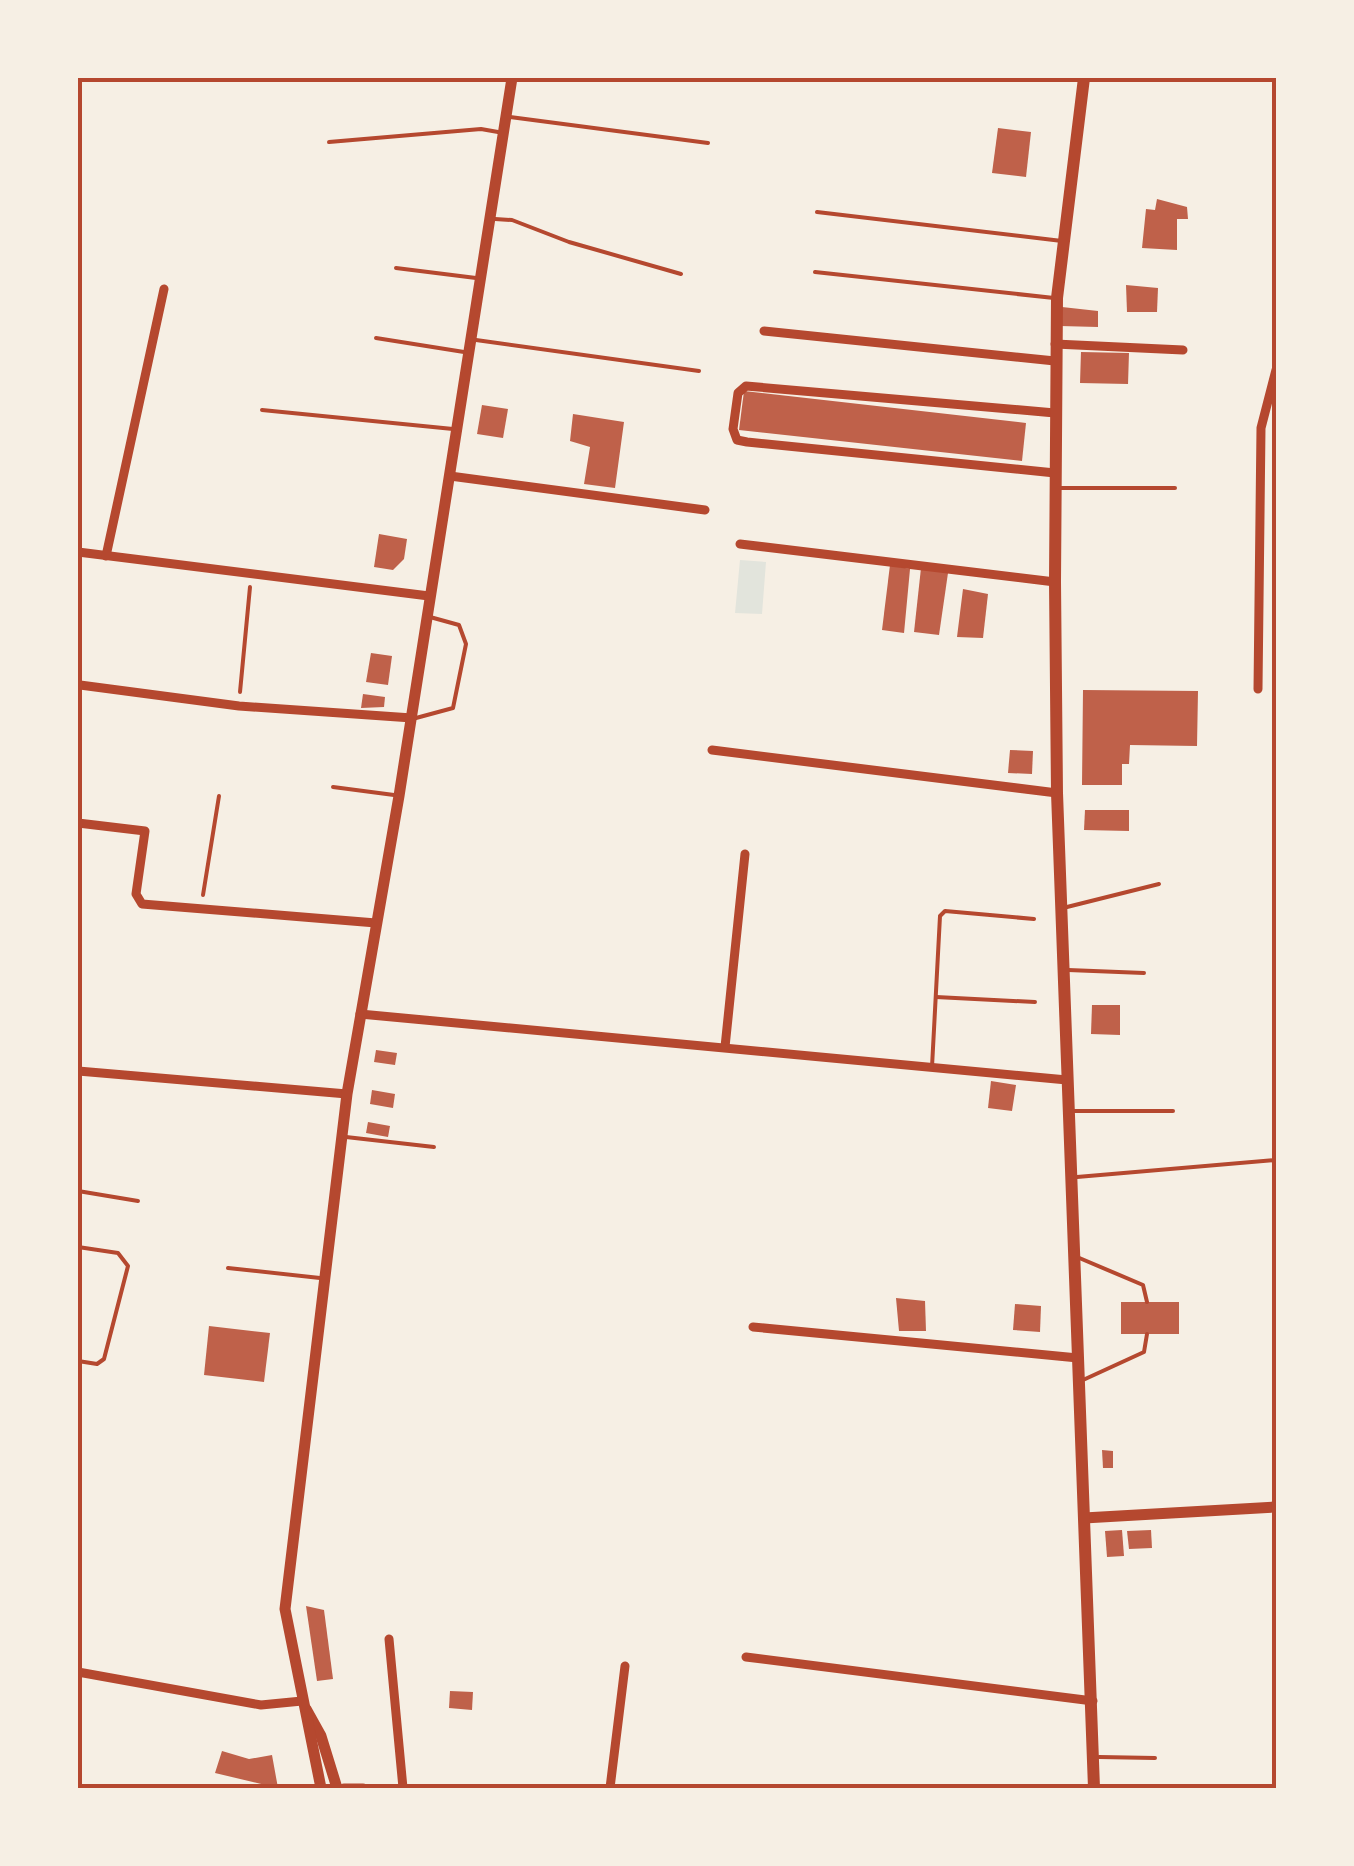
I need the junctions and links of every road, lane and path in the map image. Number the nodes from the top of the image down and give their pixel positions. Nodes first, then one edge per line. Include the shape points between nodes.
1 (512, 78) edge
2 (1084, 78) edge
3 (506, 116) junction
4 (503, 133) junction
5 (328, 142) dead end
6 (708, 143) dead end
7 (817, 212) dead end
8 (490, 219) junction
9 (1062, 241) junction
10 (396, 268) dead end
11 (815, 272) dead end
12 (681, 274) dead end
13 (480, 279) junction
14 (164, 289) dead end
15 (1057, 298) junction
16 (764, 331) dead end
17 (376, 338) dead end
18 (471, 339) junction
19 (1054, 344) junction
20 (1183, 350) dead end
21 (469, 353) junction
22 (1054, 361) junction
23 (1276, 370) edge
24 (698, 371) dead end
25 (262, 410) dead end
26 (1055, 413) junction
27 (458, 429) junction
28 (450, 476) junction
29 (1055, 481) junction
30 (1175, 488) dead end
31 (705, 510) dead end
32 (740, 544) dead end
33 (78, 552) edge
34 (106, 556) junction
35 (252, 572) junction
36 (1055, 582) junction
37 (429, 596) junction
38 (426, 617) junction
39 (80, 685) edge
40 (1258, 689) dead end
41 (239, 706) junction
42 (412, 718) junction
43 (712, 750) dead end
44 (332, 787) dead end
45 (1057, 793) junction
46 (219, 796) dead end
47 (399, 796) junction
48 (78, 823) edge
49 (745, 854) dead end
50 (1159, 884) dead end
51 (1062, 908) junction
52 (200, 910) junction
53 (1034, 919) dead end
54 (376, 923) junction
55 (1063, 970) junction
56 (1144, 974) dead end
57 (936, 997) junction
58 (1035, 1002) dead end
59 (360, 1014) junction
60 (724, 1047) junction
61 (932, 1067) junction
62 (78, 1071) edge
63 (1068, 1080) junction
64 (347, 1094) junction
65 (1069, 1111) junction
66 (1173, 1112) dead end
67 (342, 1137) junction
68 (434, 1148) dead end
69 (1276, 1160) edge
70 (1072, 1177) junction
71 (78, 1191) edge
72 (138, 1201) dead end
73 (78, 1247) edge
74 (1074, 1256) junction
75 (228, 1268) dead end
76 (325, 1278) junction
77 (1147, 1302) dead end
78 (754, 1327) dead end
79 (1147, 1334) dead end
80 (1078, 1358) junction
81 (78, 1361) edge
82 (1079, 1382) junction
83 (1276, 1507) edge
84 (1084, 1518) junction
85 (388, 1639) dead end
86 (746, 1658) dead end
87 (625, 1666) dead end
88 (78, 1672) edge
89 (302, 1701) junction
90 (1093, 1701) junction
91 (1094, 1757) junction
92 (1155, 1758) dead end
93 (321, 1788) edge
94 (340, 1788) edge
95 (363, 1788) edge
96 (403, 1788) edge
97 (610, 1788) edge
98 (1094, 1788) edge

1 - 3 street
2 - 9 main road
3 - 4 street
3 - 6 lane
4 - 5 lane
4 - 8 street
7 - 9 lane
8 - 12 lane via 512,220
8 - 13 street
9 - 15 main road
10 - 13 lane
11 - 15 lane
13 - 18 street
14 - 34 street
15 - 19 main road
16 - 22 street
17 - 21 lane
18 - 21 street
18 - 24 lane
19 - 20 street
19 - 22 main road
21 - 27 street
22 - 26 main road
23 - 40 street via 1261,428
25 - 27 lane
26 - 29 main road
26 - 29 street via 746,386 738,392 732,430 747,442
27 - 28 street
28 - 31 street
28 - 37 street
29 - 30 lane
29 - 36 main road
32 - 36 street
33 - 34 street
34 - 35 street
35 - 37 street
35 - 41 path
36 - 45 main road
37 - 38 street
38 - 42 street
38 - 42 lane via 459,626 466,644 453,708
39 - 41 street
41 - 42 street
42 - 47 street
43 - 45 street
44 - 47 lane
45 - 51 main road
46 - 52 path
47 - 54 street
48 - 52 street via 144,831 137,900
49 - 60 street
50 - 51 lane
51 - 55 main road
52 - 54 street
53 - 57 lane via 945,912
54 - 59 street
55 - 56 lane
55 - 63 main road
57 - 58 lane
57 - 61 lane
59 - 60 street
59 - 64 street
60 - 61 street
61 - 63 street
62 - 64 street
63 - 65 main road
64 - 67 street
65 - 66 lane
65 - 70 main road
67 - 68 lane
67 - 76 street
69 - 70 lane
70 - 74 main road
71 - 72 lane
73 - 81 lane via 118,1253 128,1266 104,1359
74 - 77 lane via 1143,1285
74 - 80 main road
75 - 76 lane
76 - 89 street via 285,1609
78 - 80 street
79 - 82 lane via 1144,1352
80 - 82 main road
82 - 84 main road
83 - 84 street
84 - 90 main road
85 - 96 street
86 - 90 street
87 - 97 street
88 - 89 street via 261,1706
89 - 93 street
89 - 94 street
90 - 91 main road
91 - 92 lane
91 - 98 main road
94 - 95 street

